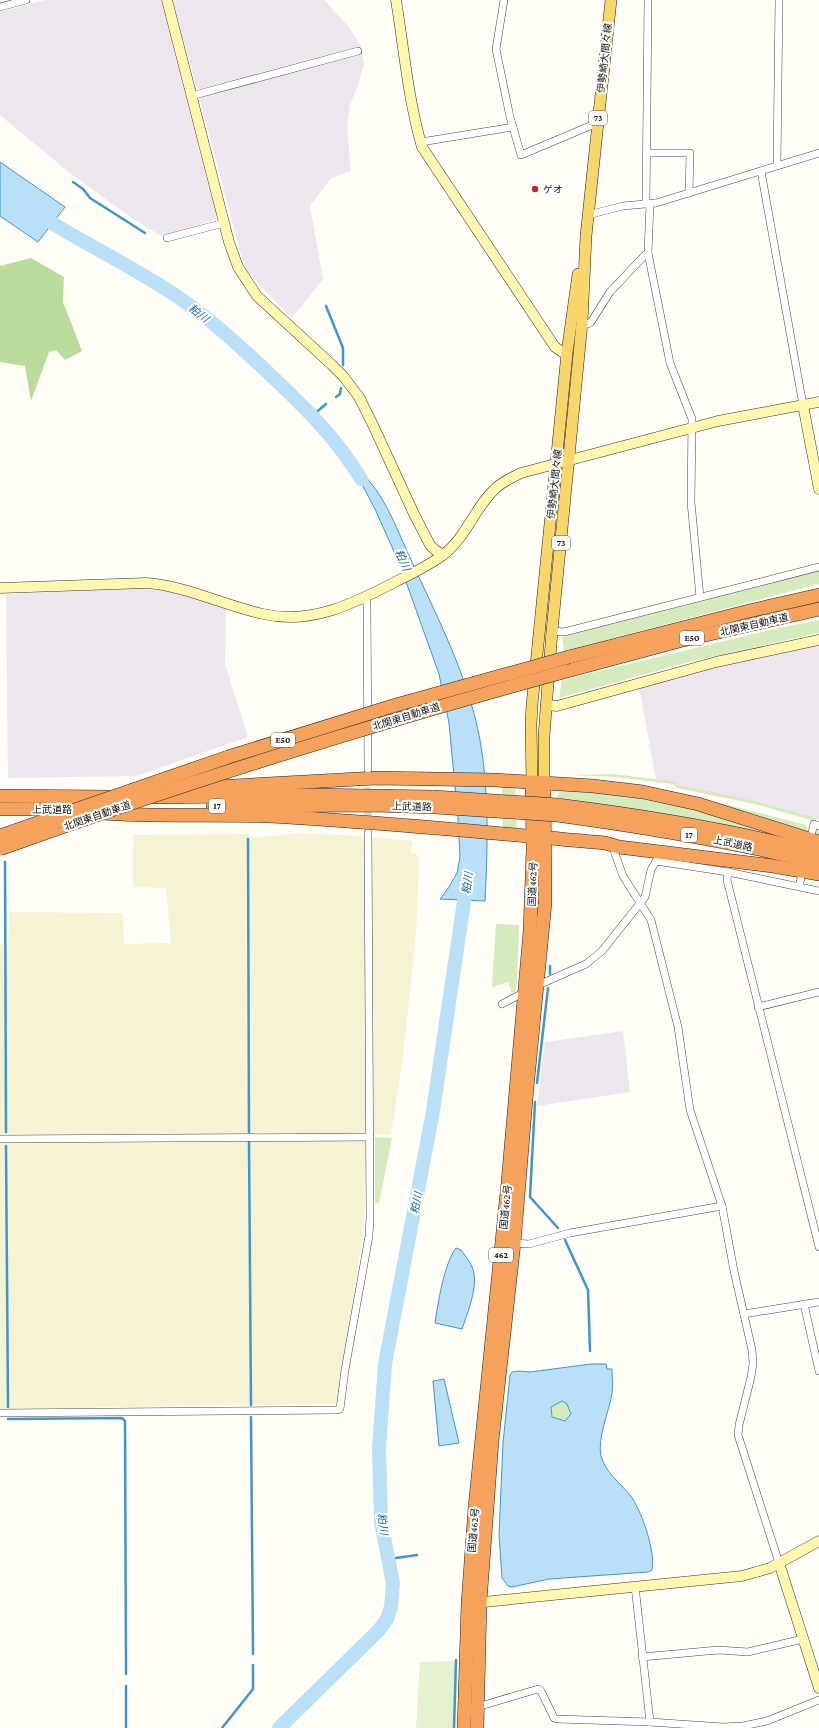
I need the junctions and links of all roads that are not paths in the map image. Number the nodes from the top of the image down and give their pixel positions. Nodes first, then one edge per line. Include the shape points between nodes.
1 (26, 0) edge
2 (167, 0) edge
3 (396, 0) edge
4 (504, 0) edge
5 (611, 0) edge
6 (648, 0) edge
7 (779, 0) edge
8 (0, 7) edge
9 (358, 51) dead end
10 (191, 96) junction
11 (597, 123) junction
12 (513, 127) junction
13 (421, 142) junction
14 (647, 153) junction
15 (819, 153) edge
16 (777, 165) junction
17 (761, 171) junction
18 (689, 193) junction
19 (648, 204) junction
20 (588, 215) junction
21 (224, 223) junction
22 (586, 236) junction
23 (167, 238) dead end
24 (648, 253) junction
25 (582, 323) junction
26 (568, 353) junction
27 (819, 402) edge
28 (803, 405) junction
29 (692, 427) junction
30 (569, 459) junction
31 (556, 463) junction
32 (819, 489) edge
33 (443, 555) junction
34 (819, 567) edge
35 (0, 588) edge
36 (819, 591) edge
37 (369, 595) junction
38 (819, 595) edge
39 (700, 597) junction
40 (819, 609) edge
41 (749, 611) junction
42 (552, 631) junction
43 (819, 640) edge
44 (546, 705) junction
45 (368, 768) tunnel mouth
46 (538, 782) junction
47 (0, 796) edge
48 (122, 797) junction
49 (435, 802) junction
50 (0, 809) edge
51 (64, 809) junction
52 (557, 810) junction
53 (819, 826) edge
54 (368, 833) tunnel mouth
55 (0, 836) edge
56 (533, 836) junction
57 (816, 837) edge
58 (546, 838) junction
59 (612, 845) junction
60 (0, 849) edge
61 (819, 853) edge
62 (819, 863) edge
63 (728, 872) junction
64 (819, 874) edge
65 (801, 878) dead end
66 (799, 886) junction
67 (819, 891) edge
68 (641, 903) junction
69 (538, 985) junction
70 (525, 992) junction
71 (819, 992) edge
72 (502, 1004) dead end
73 (758, 1006) junction
74 (370, 1137) junction
75 (0, 1139) edge
76 (722, 1206) junction
77 (508, 1242) junction
78 (819, 1246) edge
79 (819, 1302) edge
80 (804, 1304) junction
81 (744, 1314) junction
82 (819, 1371) edge
83 (0, 1413) edge
84 (819, 1541) edge
85 (779, 1563) junction
86 (635, 1586) junction
87 (474, 1603) junction
88 (803, 1639) junction
89 (642, 1657) junction
90 (819, 1688) edge
91 (819, 1700) edge
92 (477, 1706) junction
93 (650, 1722) junction
94 (464, 1728) edge
95 (477, 1728) edge

1 - 8 street
2 - 10 street
3 - 13 street via 410,96
4 - 12 street via 496,49
5 - 11 main road, 伊勢崎大間々線 / 73
6 - 14 street
7 - 16 street
9 - 10 street
10 - 21 street
11 - 12 street via 521,155
11 - 20 main road, 伊勢崎大間々線 / 73
12 - 13 street
13 - 26 street via 555,347
14 - 18 street via 690,153
14 - 19 street
15 - 16 street
16 - 17 street
17 - 18 street
17 - 28 street
18 - 19 street
19 - 20 street via 624,206
19 - 24 street
20 - 22 main road, 伊勢崎大間々線 / 73
21 - 23 street
21 - 33 street via 238,267 257,296 343,376 359,398 424,532 435,550
22 - 25 main road, 伊勢崎大間々線 / 73
22 - 26 main road, 伊勢崎大間々線 / 73 via 580,258
24 - 25 street via 610,292 591,322
24 - 29 street via 670,363 690,411
25 - 30 main road, 伊勢崎大間々線 / 73
26 - 31 main road, 伊勢崎大間々線 / 73
27 - 28 street
28 - 29 street
28 - 32 street
29 - 30 street
29 - 39 street via 691,502
30 - 31 street
30 - 42 main road, 伊勢崎大間々線 / 73
31 - 33 street via 521,473 502,483 488,497 463,534
31 - 46 main road, 伊勢崎大間々線 / 73 via 531,724
33 - 37 street via 427,566
34 - 39 street
35 - 37 street via 124,582 163,584 263,614 292,617 325,613
36 - 41 highway
37 - 45 street
38 - 41 highway, 北関東自動車道 / E50
39 - 42 street via 564,632
40 - 60 highway, 北関東自動車道 / E50, bridge via 679,641 469,698 276,756
41 - 55 highway, 北関東自動車道 / E50, bridge via 403,703 235,755
42 - 44 main road, 伊勢崎大間々線 / 73
43 - 44 street via 716,662 557,706
44 - 46 main road, 伊勢崎大間々線 / 73
46 - 48 highway via 376,778 159,790
46 - 56 highway, 国道462号 / 462
46 - 57 highway via 618,788 669,797
46 - 58 highway, 国道462号 / 462
47 - 48 highway, 上武道路 / 17
48 - 49 highway, 上武道路 / 17 via 318,795
49 - 51 highway, 上武道路 / 17
49 - 52 highway, 上武道路 / 17, bridge
50 - 51 highway, 上武道路 / 17
51 - 56 highway via 127,815 257,816
52 - 61 highway, 上武道路 / 17 via 676,822 739,833
52 - 62 highway, 上武道路 / 17 via 758,848
53 - 57 street via 814,824
54 - 74 street
56 - 58 highway
56 - 70 highway, 国道462号 / 462 via 532,904
58 - 59 highway
58 - 69 highway, 国道462号 / 462 via 546,904
59 - 64 highway
59 - 68 street via 623,876
63 - 66 street
63 - 68 street via 656,861 651,870 647,893
63 - 73 street via 727,880
65 - 66 street
66 - 67 street
68 - 69 street via 597,956 575,970
68 - 76 street via 651,920 678,1027 690,1110
69 - 70 street
69 - 77 highway, 国道462号 / 462
70 - 72 street
70 - 77 highway, 国道462号 / 462
71 - 73 street
73 - 78 street
74 - 75 street
74 - 83 street via 369,1236 340,1409
76 - 77 street via 570,1233 529,1244
76 - 81 street
77 - 87 highway, 国道462号 / 462 via 475,1507
79 - 80 street
80 - 81 street
80 - 82 street
81 - 85 street via 753,1363 738,1435
84 - 85 street
85 - 86 street via 742,1576
85 - 88 street
86 - 87 street
86 - 89 street
87 - 92 highway, 国道462号 / 462
87 - 94 highway, 国道462号 / 462
88 - 89 street via 743,1652 718,1650
88 - 90 street
89 - 93 street
91 - 93 street via 767,1721 743,1726
92 - 93 street via 538,1689 554,1718 567,1723
92 - 95 highway, 国道462号 / 462

